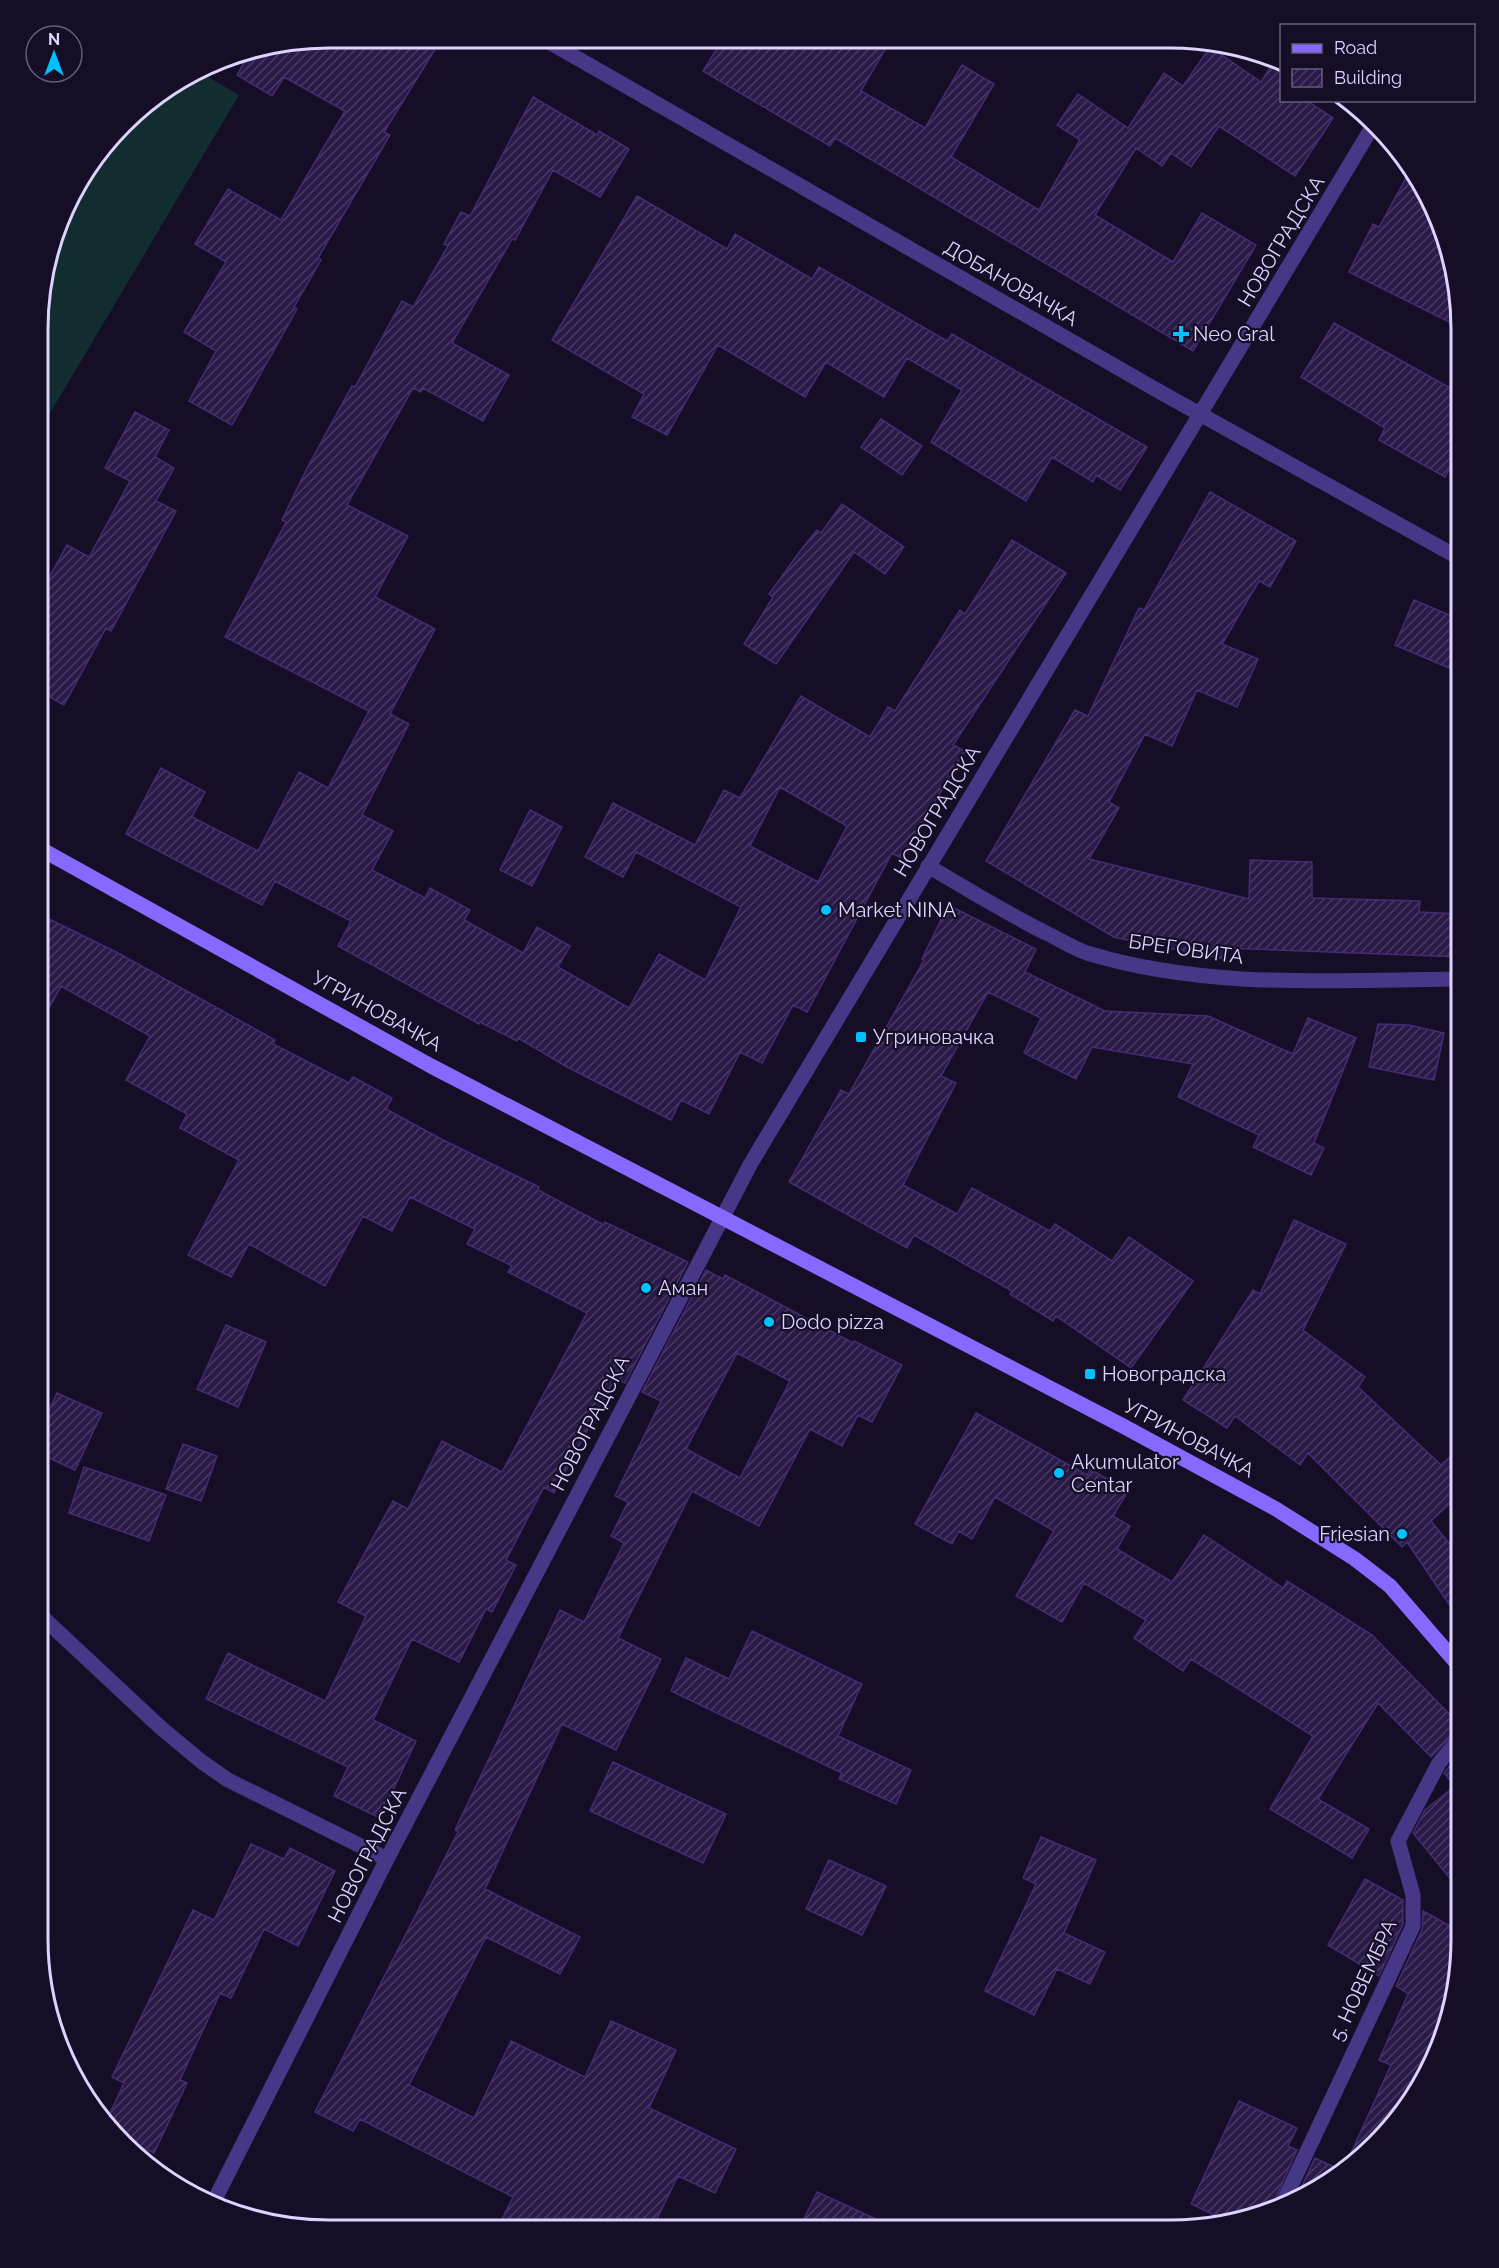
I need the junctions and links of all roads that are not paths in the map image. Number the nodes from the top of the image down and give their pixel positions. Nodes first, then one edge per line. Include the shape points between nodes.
1 (559, 48) edge
2 (1370, 131) edge
3 (1201, 415) junction
4 (1451, 553) edge
5 (48, 853) edge
6 (928, 866) junction
7 (1451, 979) edge
8 (720, 1218) junction
9 (48, 1622) edge
10 (1451, 1651) edge
11 (1451, 1749) edge
12 (387, 1859) junction
13 (1287, 2195) edge
14 (216, 2197) edge

1 - 3 street, ДОБАНОВАЧКА
2 - 3 street, НОВОГРАДСКА
3 - 4 street, ДОБАНОВАЧКА
3 - 6 street, НОВОГРАДСКА
5 - 8 main road, УГРИНОВАЧКА via 431,1066
6 - 7 street, БРЕГОВИТА via 1012,916 1085,952 1125,962 1239,979
6 - 8 street, НОВОГРАДСКА
8 - 10 main road, УГРИНОВАЧКА via 1124,1426 1276,1509 1390,1586
8 - 12 street, НОВОГРАДСКА
9 - 12 street via 202,1762 228,1780
11 - 13 street, 5. НОВЕМБРА via 1439,1763 1398,1841 1413,1895 1413,1926
12 - 14 street, НОВОГРАДСКА

